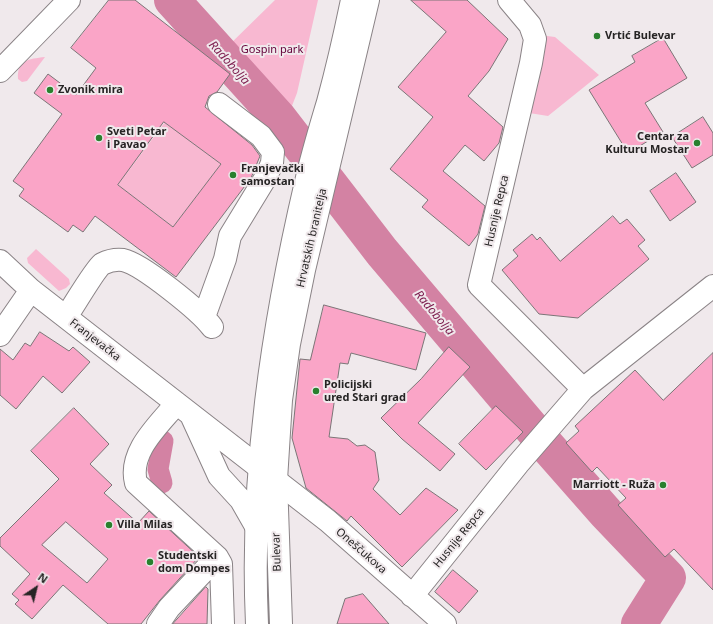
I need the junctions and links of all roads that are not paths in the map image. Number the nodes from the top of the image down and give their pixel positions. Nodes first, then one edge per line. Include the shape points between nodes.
1 (69, 0) edge
2 (352, 0) edge
3 (368, 0) edge
4 (509, 0) edge
5 (0, 71) edge
6 (219, 104) dead end
7 (336, 104) junction
8 (315, 184) junction
9 (0, 261) edge
10 (713, 286) edge
11 (31, 290) junction
12 (66, 317) junction
13 (0, 335) edge
14 (583, 389) junction
15 (184, 410) junction
16 (258, 466) junction
17 (276, 480) junction
18 (256, 528) junction
19 (216, 557) junction
20 (412, 596) junction
21 (158, 624) edge
22 (223, 624) edge
23 (257, 624) edge
24 (281, 624) edge
25 (445, 624) edge

1 - 5 street
2 - 7 street
3 - 7 street
4 - 14 street, Husnije Repca via 530,25 535,39 479,285
6 - 12 street via 260,136 273,152 272,163 266,177 230,236 209,323 161,283 122,260 111,260 100,265
7 - 8 street
8 - 16 street via 278,318
8 - 17 street, Hrvatskih branitelja via 281,400
9 - 11 street, Franjevačka
10 - 14 street, Husnije Repca
11 - 12 street, Franjevačka
11 - 13 street
12 - 15 street, Franjevačka
14 - 20 street, Husnije Repca via 518,464
15 - 16 street, Franjevačka
15 - 18 street, Franjevačka via 219,476 240,500
15 - 19 street via 139,452 133,473 136,483
16 - 17 street, Franjevačka
16 - 18 street
17 - 20 street, Oneščukova via 328,521
17 - 24 street, Bulevar
18 - 23 street
19 - 21 street via 169,608
19 - 22 street via 222,568
20 - 25 street, Oneščukova

